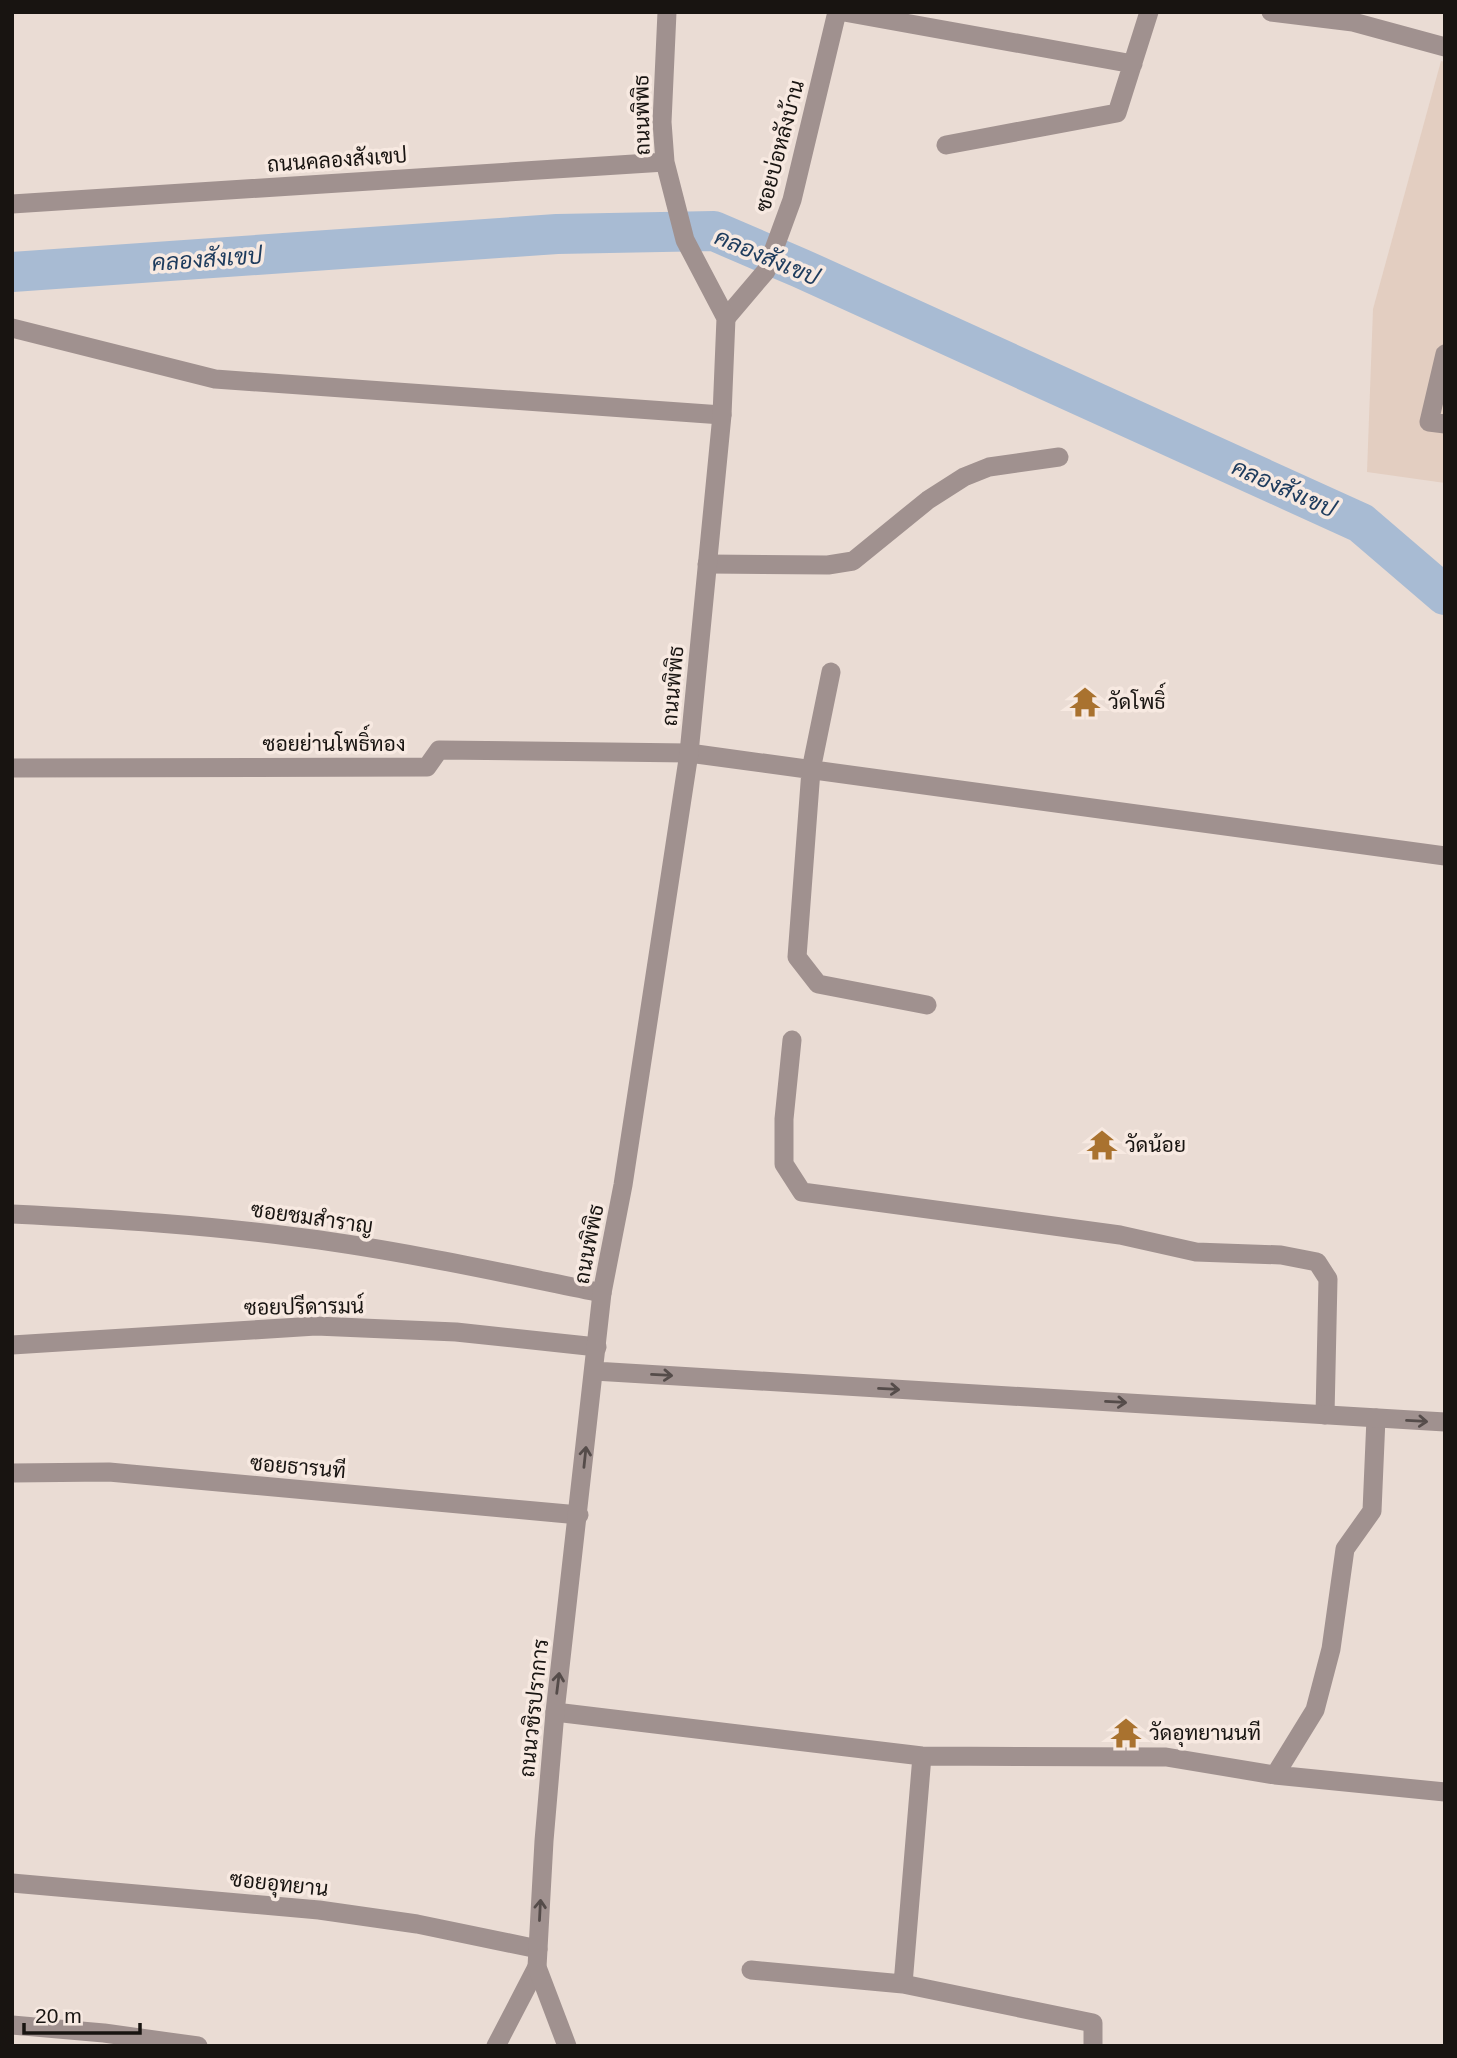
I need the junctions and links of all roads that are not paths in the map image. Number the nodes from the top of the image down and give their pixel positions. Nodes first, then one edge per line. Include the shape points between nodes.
1 (667, 12) edge
2 (837, 12) edge
3 (844, 12) edge
4 (1149, 12) edge
5 (1271, 12) edge
6 (1445, 47) edge
7 (1133, 64) junction
8 (946, 145) dead end
9 (665, 162) junction
10 (12, 204) edge
11 (726, 318) junction
12 (12, 328) edge
13 (1445, 354) edge
14 (722, 415) junction
15 (1445, 424) edge
16 (1059, 457) dead end
17 (707, 564) junction
18 (831, 672) dead end
19 (689, 753) junction
20 (12, 768) edge
21 (811, 770) junction
22 (1445, 856) edge
23 (927, 1005) dead end
24 (792, 1040) dead end
25 (12, 1214) edge
26 (602, 1293) junction
27 (12, 1345) edge
28 (597, 1347) junction
29 (594, 1371) junction
30 (1325, 1415) junction
31 (1376, 1418) junction
32 (1445, 1422) edge
33 (12, 1473) edge
34 (579, 1515) junction
35 (555, 1712) junction
36 (922, 1756) junction
37 (1275, 1775) junction
38 (1445, 1792) edge
39 (12, 1883) edge
40 (538, 1958) junction
41 (751, 1970) dead end
42 (903, 1984) junction
43 (12, 2025) edge
44 (198, 2046) edge
45 (496, 2046) edge
46 (567, 2046) edge
47 (1093, 2046) edge

1 - 9 street, ถนนพิพิธ via 662,121
2 - 11 street, ซอยบ่อหลังบ้าน via 792,200 766,271
3 - 7 street
4 - 7 street
5 - 6 street via 1353,22
7 - 8 street via 1117,113
9 - 10 street, ถนนคลองสังเขป
9 - 11 street, ถนนพิพิธ via 685,240
11 - 14 street, ถนนพิพิธ
12 - 14 street via 215,379
13 - 15 street via 1429,422
14 - 17 street, ถนนพิพิธ
16 - 17 street via 989,467 964,477 853,561
17 - 19 street, ถนนพิพิธ
18 - 21 street
19 - 20 street, ซอยย่านโพธิ์ทอง via 439,750 427,767
19 - 21 street
19 - 26 street, ถนนพิพิธ via 623,1185
21 - 22 street
21 - 23 street via 797,957 818,984
24 - 30 street via 784,1164 802,1192 1120,1235 1196,1252 1281,1255 1317,1262 1328,1279
25 - 26 street, ซอยชมสำราญ via 155,1221 306,1238
26 - 28 street, ถนนพิพิธ
27 - 28 street, ซอยปรีดารมน์ via 316,1326 456,1332
28 - 29 street, ถนนพิพิธ
29 -> 30 street
34 -> 29 street, ถนนวชิรปราการ
30 - 31 street
31 -> 32 street
31 - 37 street via 1372,1511 1345,1549 1331,1649 1315,1710
33 - 34 street, ซอยธารนที via 109,1472
35 -> 34 street, ถนนวชิรปราการ
35 - 36 street
40 -> 35 street, ถนนวชิรปราการ
36 - 37 street via 1166,1757
36 - 42 street
37 - 38 street
39 - 40 street, ซอยอุทยาน via 319,1910 417,1924
40 - 45 street
40 - 46 street, ถนนวชิรปราการ
41 - 42 street
42 - 47 street via 1093,2023
43 - 44 street

